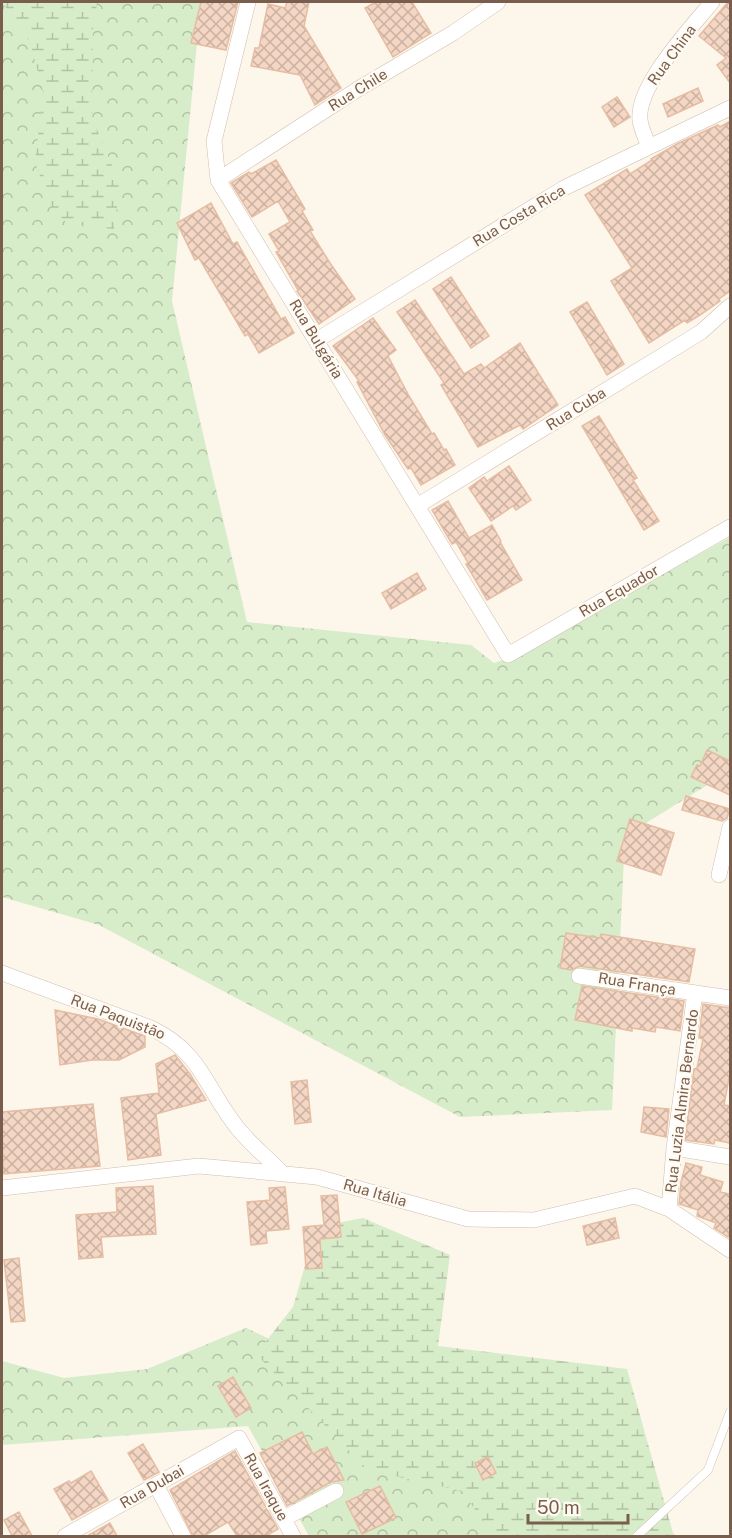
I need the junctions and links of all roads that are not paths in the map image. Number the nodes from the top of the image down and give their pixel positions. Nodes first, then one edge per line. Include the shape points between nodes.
1 (248, 2) edge
2 (498, 2) edge
3 (712, 2) edge
4 (730, 108) edge
5 (649, 147) junction
6 (218, 180) junction
7 (730, 306) edge
8 (316, 339) junction
9 (417, 506) junction
10 (730, 527) edge
11 (508, 655) joint
12 (730, 827) edge
13 (718, 875) dead end
14 (2, 973) edge
15 (579, 976) dead end
16 (695, 993) junction
17 (730, 998) edge
18 (674, 1148) junction
19 (730, 1157) edge
20 (282, 1173) junction
21 (2, 1188) edge
22 (669, 1209) junction
23 (730, 1250) edge
24 (730, 1412) edge
25 (239, 1438) joint
26 (156, 1485) junction
27 (336, 1491) dead end
28 (283, 1519) junction
29 (65, 1536) edge
30 (183, 1536) edge
31 (293, 1536) edge
32 (637, 1536) edge

1 - 6 street, Rua Bulgária via 214,141
2 - 6 street, Rua Chile
3 - 5 street, Rua China via 655,75 642,102 640,120
4 - 5 street, Rua Costa Rica
5 - 8 street, Rua Costa Rica via 564,188
6 - 8 street, Rua Bulgária
7 - 9 street, Rua Cuba via 701,332
8 - 9 street, Rua Bulgária
9 - 11 street, Rua Bulgária
10 - 11 street, Rua Equador
12 - 13 street
14 - 20 street, Rua Paquistão via 171,1038 192,1058 234,1124
15 - 16 street, Rua França
16 - 17 street, Rua França
16 - 18 street, Rua Luzia Almira Bernardo
18 - 19 street
18 - 22 street, Rua Luzia Almira Bernardo
20 - 21 street, Rua Itália via 199,1166
20 - 22 street, Rua Itália via 317,1177 468,1219 534,1220 635,1196
22 - 23 street, Rua Itália
24 - 32 lane via 708,1470
25 - 26 street, Rua Dubai
25 - 28 street, Rua Iraque
26 - 29 street, Rua Dubai
26 - 30 street
27 - 28 street
28 - 31 street, Rua Iraque

